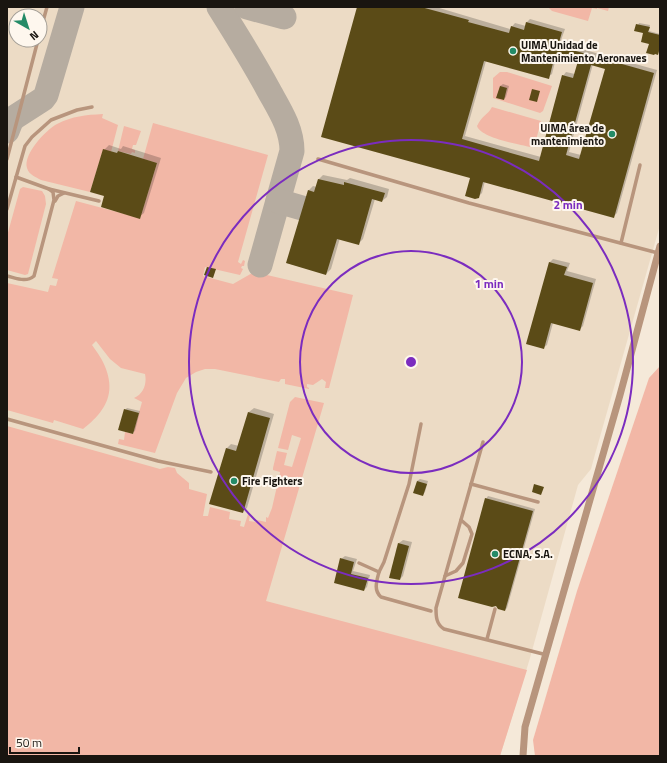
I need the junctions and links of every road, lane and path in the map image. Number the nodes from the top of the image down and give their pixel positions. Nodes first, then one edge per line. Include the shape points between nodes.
1 (36, 48) edge
2 (92, 107) dead end
3 (7, 159) edge
4 (318, 159) dead end
5 (640, 165) dead end
6 (16, 177) junction
7 (49, 188) junction
8 (64, 193) junction
9 (99, 201) dead end
10 (54, 204) junction
11 (7, 209) edge
12 (621, 243) junction
13 (659, 249) edge
14 (7, 276) edge
15 (7, 419) edge
16 (421, 424) dead end
17 (483, 442) dead end
18 (212, 472) dead end
19 (471, 484) junction
20 (538, 502) dead end
21 (461, 520) junction
22 (359, 563) dead end
23 (379, 572) junction
24 (445, 576) junction
25 (436, 608) junction
26 (495, 609) dead end
27 (430, 611) junction
28 (436, 618) junction
29 (487, 639) junction
30 (547, 655) junction
31 (523, 756) edge

1 - 3 lane
2 - 6 lane via 67,113 40,128 25,146
4 - 12 lane via 469,203
5 - 12 lane
6 - 7 lane
6 - 11 lane
7 - 8 lane
7 - 10 lane via 54,195
8 - 9 lane
8 - 10 lane via 58,196
10 - 14 lane via 34,276 26,280
12 - 13 lane
13 - 30 street
15 - 18 lane via 158,461
16 - 23 lane via 409,484
17 - 19 lane
19 - 20 lane
19 - 21 lane
21 - 24 lane
21 - 24 lane via 472,534 463,563 456,571
22 - 23 lane
23 - 27 lane via 376,588 378,595
24 - 25 lane
25 - 27 lane
25 - 28 lane
26 - 29 lane
27 - 28 lane
28 - 29 lane via 444,629
29 - 30 lane
30 - 31 street via 525,727

